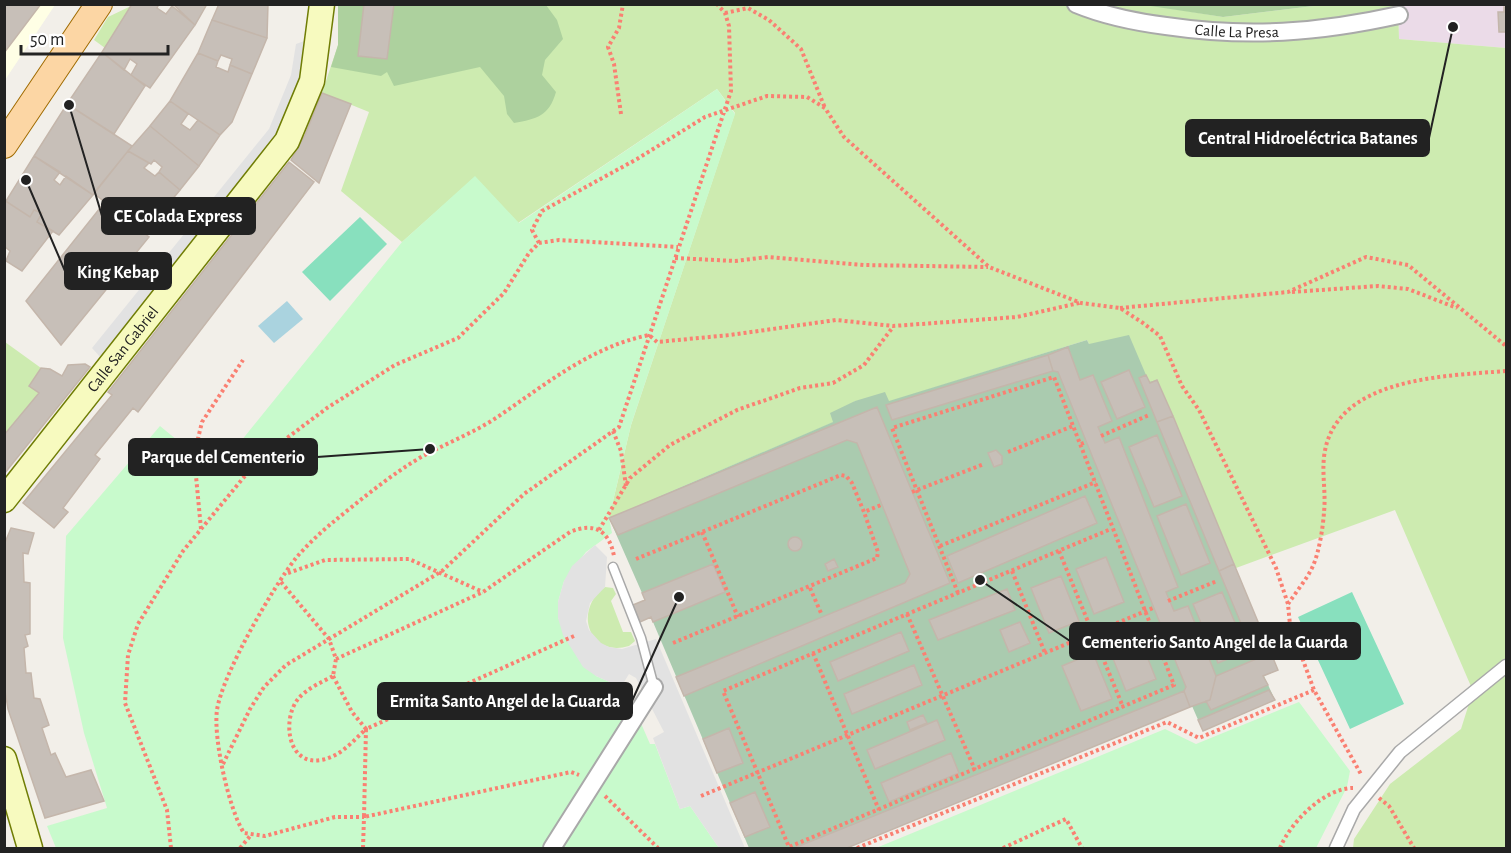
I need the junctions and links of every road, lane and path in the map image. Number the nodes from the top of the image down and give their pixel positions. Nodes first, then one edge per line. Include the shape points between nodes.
1 (80, 4) edge
2 (99, 4) edge
3 (322, 4) edge
4 (623, 4) edge
5 (717, 4) edge
6 (1076, 4) edge
7 (741, 7) edge
8 (725, 13) junction
9 (1399, 15) dead end
10 (825, 108) junction
11 (723, 109) junction
12 (621, 114) dead end
13 (4, 122) edge
14 (4, 145) edge
15 (539, 243) junction
16 (678, 248) junction
17 (675, 258) junction
18 (989, 267) junction
19 (1288, 292) junction
20 (1081, 303) junction
21 (1120, 308) junction
22 (1460, 309) junction
23 (893, 326) junction
24 (650, 335) junction
25 (1506, 346) edge
26 (243, 360) dead end
27 (1506, 372) edge
28 (1149, 415) dead end
29 (1073, 426) junction
30 (613, 431) junction
31 (1101, 436) dead end
32 (1086, 442) dead end
33 (1081, 444) junction
34 (1008, 452) dead end
35 (984, 464) dead end
36 (1096, 483) junction
37 (626, 486) junction
38 (918, 490) junction
39 (912, 492) dead end
40 (4, 500) edge
41 (881, 505) dead end
42 (864, 512) junction
43 (1111, 529) junction
44 (201, 530) junction
45 (599, 530) junction
46 (702, 532) junction
47 (608, 538) dead end
48 (940, 546) junction
49 (1059, 551) junction
50 (636, 559) dead end
51 (613, 567) dead end
52 (442, 571) junction
53 (1012, 571) junction
54 (287, 573) junction
55 (1217, 581) dead end
56 (281, 582) junction
57 (810, 588) junction
58 (483, 592) junction
59 (958, 593) junction
60 (1168, 601) dead end
61 (1288, 604) junction
62 (1153, 608) dead end
63 (1146, 611) junction
64 (821, 614) dead end
65 (907, 614) junction
66 (738, 617) junction
67 (1092, 633) junction
68 (574, 636) dead end
69 (329, 639) junction
70 (673, 644) dead end
71 (813, 653) junction
72 (1045, 653) junction
73 (336, 660) junction
74 (1506, 666) edge
75 (333, 676) junction
76 (654, 687) joint
77 (1314, 690) junction
78 (943, 695) junction
79 (1123, 707) junction
80 (366, 729) junction
81 (847, 735) junction
82 (4, 759) edge
83 (223, 764) junction
84 (975, 770) junction
85 (757, 772) junction
86 (585, 778) dead end
87 (1369, 788) junction
88 (701, 796) dead end
89 (609, 799) dead end
90 (879, 810) junction
91 (364, 817) junction
92 (250, 835) junction
93 (30, 849) edge
94 (171, 849) edge
95 (240, 849) edge
96 (363, 849) edge
97 (552, 849) edge
98 (658, 849) edge
99 (857, 849) edge
100 (1003, 849) edge
101 (1082, 849) edge
102 (1280, 849) edge
103 (1336, 849) edge
104 (1414, 849) edge

1 - 13 main road
2 - 14 main road
3 - 40 main road, Calle San Gabriel via 312,81 287,141
4 - 12 path via 619,28 608,47
5 - 8 path
6 - 9 street, Calle La Presa via 1134,21 1216,33 1311,31
7 - 8 path
7 - 10 path via 769,20 801,49
8 - 11 path via 731,91
10 - 11 path via 807,97 767,96
10 - 18 path via 844,137
11 - 15 path via 542,211 532,230
11 - 16 path
15 - 16 path via 559,240
15 - 44 path via 504,292 472,326 448,344 395,365 279,444 244,477
16 - 17 path
17 - 18 path via 735,261 768,257 864,265
17 - 24 path
18 - 20 path
19 - 21 path
19 - 22 path via 1398,288
19 - 22 path via 1366,257 1408,265
20 - 21 path
20 - 23 path via 1017,317
21 - 61 path via 1160,336 1276,568
22 - 25 path
23 - 24 path via 836,320 657,342
23 - 37 path via 864,365 833,382 800,388 737,410 670,445 630,478
24 - 30 path via 620,427
24 - 54 path via 603,348 533,390 494,419 421,457 330,525 296,558
26 - 44 path via 202,422 194,455
27 - 61 path via 1458,375 1388,387 1356,403 1341,416 1331,431 1324,457 1324,512 1313,566
28 - 31 path
29 - 33 path
29 - 34 path
29 - 38 path via 1054,377 892,428
30 - 37 path via 621,451
30 - 52 path via 524,494
32 - 33 path
33 - 36 path
35 - 38 path
36 - 43 path
36 - 48 path
37 - 45 path
38 - 39 path
38 - 48 path
41 - 42 path
42 - 46 path via 852,483 841,475
42 - 57 path via 877,558
43 - 49 path
43 - 63 path
44 - 94 path via 183,551 138,624 128,655 124,703 167,810
45 - 47 path
45 - 58 path via 585,526 570,532
46 - 50 path
46 - 66 path
48 - 59 path
49 - 53 path
49 - 67 path
51 - 76 lane via 641,638
52 - 54 path via 409,559 385,557 325,560
52 - 58 path
52 - 69 path
53 - 59 path
53 - 72 path
54 - 56 path
55 - 60 path
56 - 69 path
56 - 83 path via 246,640 221,696 217,711
57 - 64 path
57 - 66 path
58 - 73 path
59 - 65 path
61 - 77 path via 1290,625
62 - 63 path
63 - 67 path
63 - 79 path via 1174,685
65 - 71 path
65 - 78 path
66 - 70 path
67 - 72 path
67 - 79 path
68 - 80 path
69 - 73 path
69 - 83 path via 286,665 264,687
71 - 81 path
71 - 85 path via 723,691
72 - 78 path
73 - 75 path
74 - 87 street via 1400,752
75 - 80 path
75 - 80 path via 300,696 292,708 288,731 292,744 300,754 319,761 341,753
76 - 97 street
77 - 87 path
77 - 99 path via 1199,738 1167,722
78 - 81 path
78 - 84 path
79 - 84 path
80 - 91 path
81 - 85 path
81 - 90 path
82 - 93 main road
83 - 92 path via 227,793 238,825
84 - 90 path
85 - 88 path
85 - 90 path via 789,847
86 - 91 path via 571,772
87 - 102 path via 1347,788 1330,794 1285,835
87 - 103 street via 1354,808
87 - 104 path via 1389,806
89 - 98 path
91 - 92 path via 335,817 265,836
91 - 96 path
92 - 95 path
100 - 101 path via 1066,819

